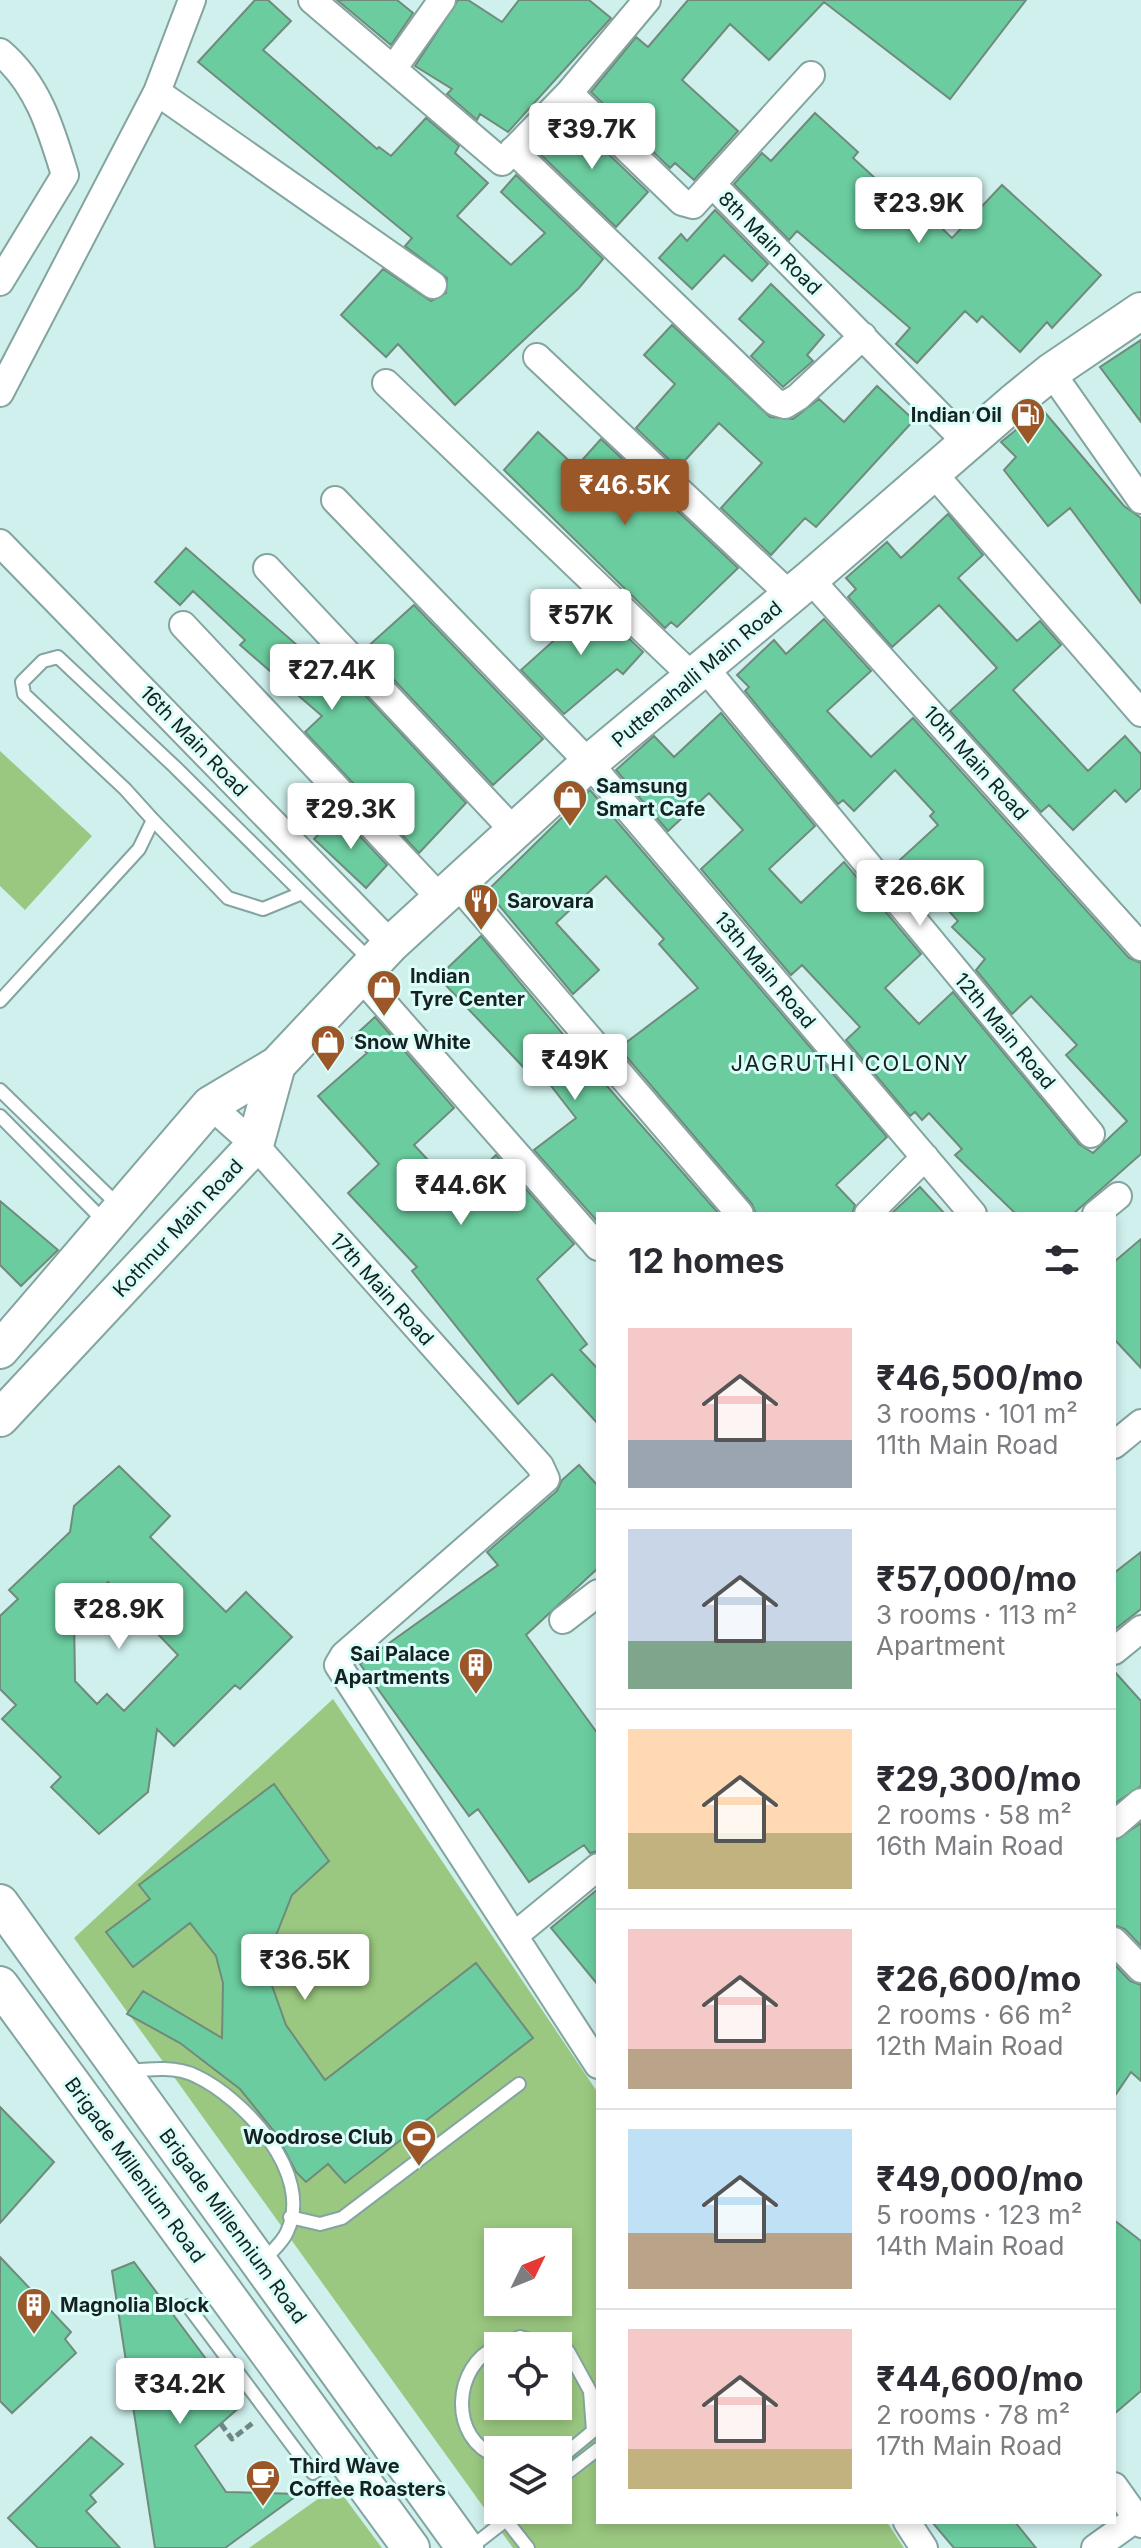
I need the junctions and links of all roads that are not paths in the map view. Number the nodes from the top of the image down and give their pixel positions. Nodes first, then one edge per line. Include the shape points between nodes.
1 (192, 0) edge
2 (312, 0) edge
3 (442, 0) edge
4 (647, 0) edge
5 (0, 52) edge
6 (393, 69) junction
7 (811, 75) dead end
8 (157, 92) junction
9 (569, 93) junction
10 (513, 150) junction
11 (712, 184) junction
12 (0, 282) edge
13 (433, 285) dead end
14 (1141, 311) edge
15 (863, 336) junction
16 (537, 357) dead end
17 (1051, 372) junction
18 (386, 383) dead end
19 (0, 393) edge
20 (967, 443) junction
21 (934, 474) junction
22 (335, 500) dead end
23 (1141, 500) edge
24 (0, 543) edge
25 (267, 568) dead end
26 (800, 588) junction
27 (183, 625) dead end
28 (699, 673) junction
29 (1141, 713) edge
30 (589, 763) junction
31 (153, 820) junction
32 (514, 831) junction
33 (449, 891) junction
34 (302, 893) junction
35 (1141, 947) edge
36 (375, 961) junction
37 (0, 1001) edge
38 (277, 1065) junction
39 (0, 1090) edge
40 (210, 1105) junction
41 (0, 1116) edge
42 (1091, 1134) dead end
43 (255, 1145) junction
44 (925, 1157) junction
45 (1118, 1196) dead end
46 (738, 1212) edge
47 (870, 1212) edge
48 (971, 1212) edge
49 (1098, 1212) edge
50 (114, 1216) junction
51 (596, 1244) edge
52 (2, 1344) edge
53 (0, 1418) edge
54 (1141, 1423) edge
55 (1116, 1443) edge
56 (596, 1595) edge
57 (563, 1620) dead end
58 (1141, 1629) edge
59 (1116, 1649) edge
60 (1141, 1802) edge
61 (1116, 1823) edge
62 (596, 1869) edge
63 (0, 1903) edge
64 (514, 1936) junction
65 (1116, 1943) edge
66 (1141, 1969) edge
67 (0, 1985) edge
68 (596, 2062) edge
69 (122, 2072) junction
70 (519, 2084) dead end
71 (290, 2217) junction
72 (261, 2264) junction
73 (188, 2306) dead end
74 (484, 2354) edge
75 (572, 2358) edge
76 (484, 2449) edge
77 (572, 2449) edge
78 (596, 2451) edge
79 (341, 2452) junction
80 (572, 2469) edge
81 (1116, 2489) edge
82 (1140, 2519) edge
83 (501, 2524) edge
84 (509, 2524) edge
85 (908, 2524) edge
86 (411, 2548) edge
87 (468, 2548) edge
88 (528, 2548) edge
89 (924, 2548) edge
90 (1095, 2548) edge

1 - 8 street
2 - 6 street
3 - 6 street
4 - 9 street
5 - 12 street via 31,84 65,175
6 - 10 street via 502,162
7 - 11 street
8 - 13 street
8 - 19 street
9 - 10 street
9 - 11 street, 8th Main Road via 682,202 693,205
10 - 15 street via 775,402 785,405 798,397
11 - 15 street, 8th Main Road
14 - 17 main road, Puttenahalli Main Road
15 - 20 street, 8th Main Road
16 - 26 street, 10th Main Road
17 - 20 main road, Puttenahalli Main Road
17 - 23 street
18 - 28 street, 12th Main Road
20 - 21 main road, Puttenahalli Main Road
21 - 26 main road, Puttenahalli Main Road
21 - 29 street
22 - 30 street, 13th Main Road
24 - 36 street, 16th Main Road
25 - 32 street
26 - 28 main road, Puttenahalli Main Road
26 - 35 street, 10th Main Road
27 - 33 street
28 - 30 main road, Puttenahalli Main Road
28 - 42 street, 12th Main Road
30 - 32 main road, Puttenahalli Main Road
30 - 44 street, 13th Main Road
31 - 34 lane via 228,898 263,909
31 - 34 lane via 24,694 22,682 43,661 58,657
31 - 37 lane via 139,849
32 - 33 main road, Puttenahalli Main Road
33 - 36 main road, Puttenahalli Main Road
33 - 46 street
34 - 36 lane
36 - 38 main road, Puttenahalli Main Road
36 - 51 street, 16th Main Road
38 - 40 main road
38 - 43 main road, Kothnur Main Road
39 - 50 lane
40 - 43 street, 17th Main Road
40 - 50 main road
41 - 50 lane
43 - 53 main road, Kothnur Main Road
43 - 64 street, 17th Main Road via 540,1466 546,1479 338,1665
44 - 47 street
44 - 48 street, 13th Main Road
45 - 49 street
50 - 52 main road
54 - 55 street
56 - 57 street
58 - 59 street
60 - 61 street
62 - 64 street
63 - 69 main road, Brigade Millennium Road
64 - 68 street
65 - 66 street
67 - 79 main road, Brigade Millenium Road
69 - 71 lane via 156,2068 193,2074 237,2100 285,2165 293,2201
69 - 72 main road, Brigade Millennium Road
70 - 71 lane via 342,2218 320,2224
71 - 72 lane via 288,2232
72 - 87 main road, Brigade Millennium Road
73 - 79 lane via 313,2473
74 - 76 lane via 461,2389 462,2421
75 - 77 lane via 590,2391 593,2431
78 - 80 lane
79 - 86 main road, Brigade Millenium Road
81 - 82 street
82 - 90 street
83 - 87 lane
84 - 88 lane
85 - 89 street

